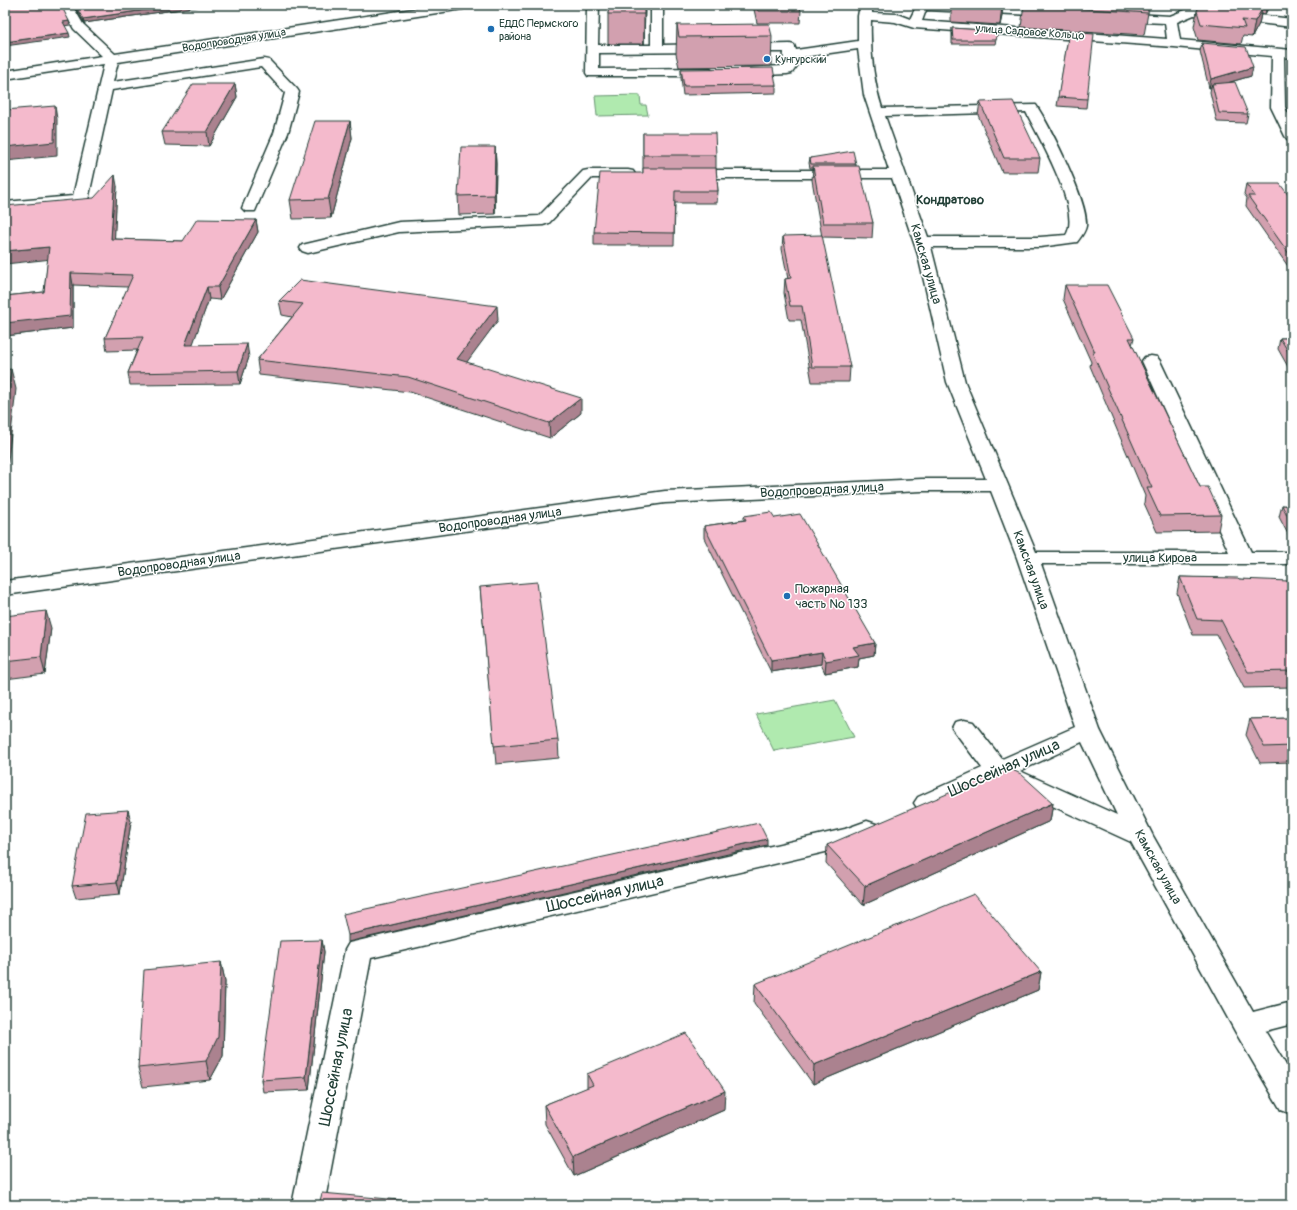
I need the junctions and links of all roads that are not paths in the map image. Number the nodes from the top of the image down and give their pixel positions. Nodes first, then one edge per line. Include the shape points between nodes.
1 (66, 5) edge
2 (463, 5) edge
3 (593, 5) edge
4 (657, 5) edge
5 (1209, 9) edge
6 (360, 11) dead end
7 (865, 11) edge
8 (1062, 14) dead end
9 (1109, 16) dead end
10 (371, 20) junction
11 (1171, 20) junction
12 (1292, 23) edge
13 (914, 24) junction
14 (1174, 43) junction
15 (864, 44) junction
16 (592, 49) junction
17 (657, 49) junction
18 (1278, 52) junction
19 (1292, 54) edge
20 (790, 55) junction
21 (112, 59) junction
22 (719, 72) edge
23 (735, 72) edge
24 (5, 74) edge
25 (105, 87) junction
26 (876, 112) junction
27 (1292, 136) edge
28 (643, 174) edge
29 (675, 174) edge
30 (898, 174) junction
31 (5, 207) edge
32 (250, 208) dead end
33 (921, 242) junction
34 (308, 248) dead end
35 (1150, 361) dead end
36 (998, 484) junction
37 (1028, 558) junction
38 (1243, 558) junction
39 (1292, 558) edge
40 (5, 588) edge
41 (964, 728) dead end
42 (1088, 730) junction
43 (998, 771) junction
44 (1140, 836) junction
45 (1292, 1013) edge
46 (1246, 1025) junction
47 (1292, 1101) edge
48 (308, 1205) edge

1 - 21 street via 78,26
2 - 10 street, Водопроводная улица
3 - 16 street
4 - 17 street
5 - 11 street via 1193,11
5 - 12 street
6 - 10 street via 364,17
7 - 13 street, улица Садовое Кольцо
7 - 15 street, Камская улица
8 - 13 street via 922,6
9 - 11 street
10 - 21 street, Водопроводная улица
11 - 14 street
13 - 14 street, улица Садовое Кольцо
14 - 18 street, улица Садовое Кольцо
15 - 20 street
15 - 26 street, Камская улица
16 - 17 street
16 - 22 street via 593,73
17 - 20 street via 790,48
18 - 19 street, улица Садовое Кольцо
18 - 27 street via 1278,107
20 - 23 street via 790,66 787,70
21 - 24 street, Водопроводная улица
21 - 25 street
25 - 31 street via 80,200
25 - 32 street via 264,63 292,92 281,133
26 - 30 street, Камская улица
26 - 33 street via 1031,108 1073,193 1078,227 1071,239 1040,242
28 - 34 street via 588,174 543,220 399,228
29 - 30 street
30 - 33 street, Камская улица
33 - 36 street, Камская улица via 956,382
35 - 38 street
36 - 37 street, Камская улица
36 - 40 street, Водопроводная улица via 922,485 664,498
37 - 38 street, улица Кирова
37 - 42 street, Камская улица
38 - 39 street, улица Кирова
41 - 43 street
42 - 43 street, Шоссейная улица
42 - 44 street, Камская улица
43 - 44 street
43 - 48 street, Шоссейная улица via 851,837 359,950
44 - 46 street, Камская улица
45 - 46 street
46 - 47 street, Камская улица

